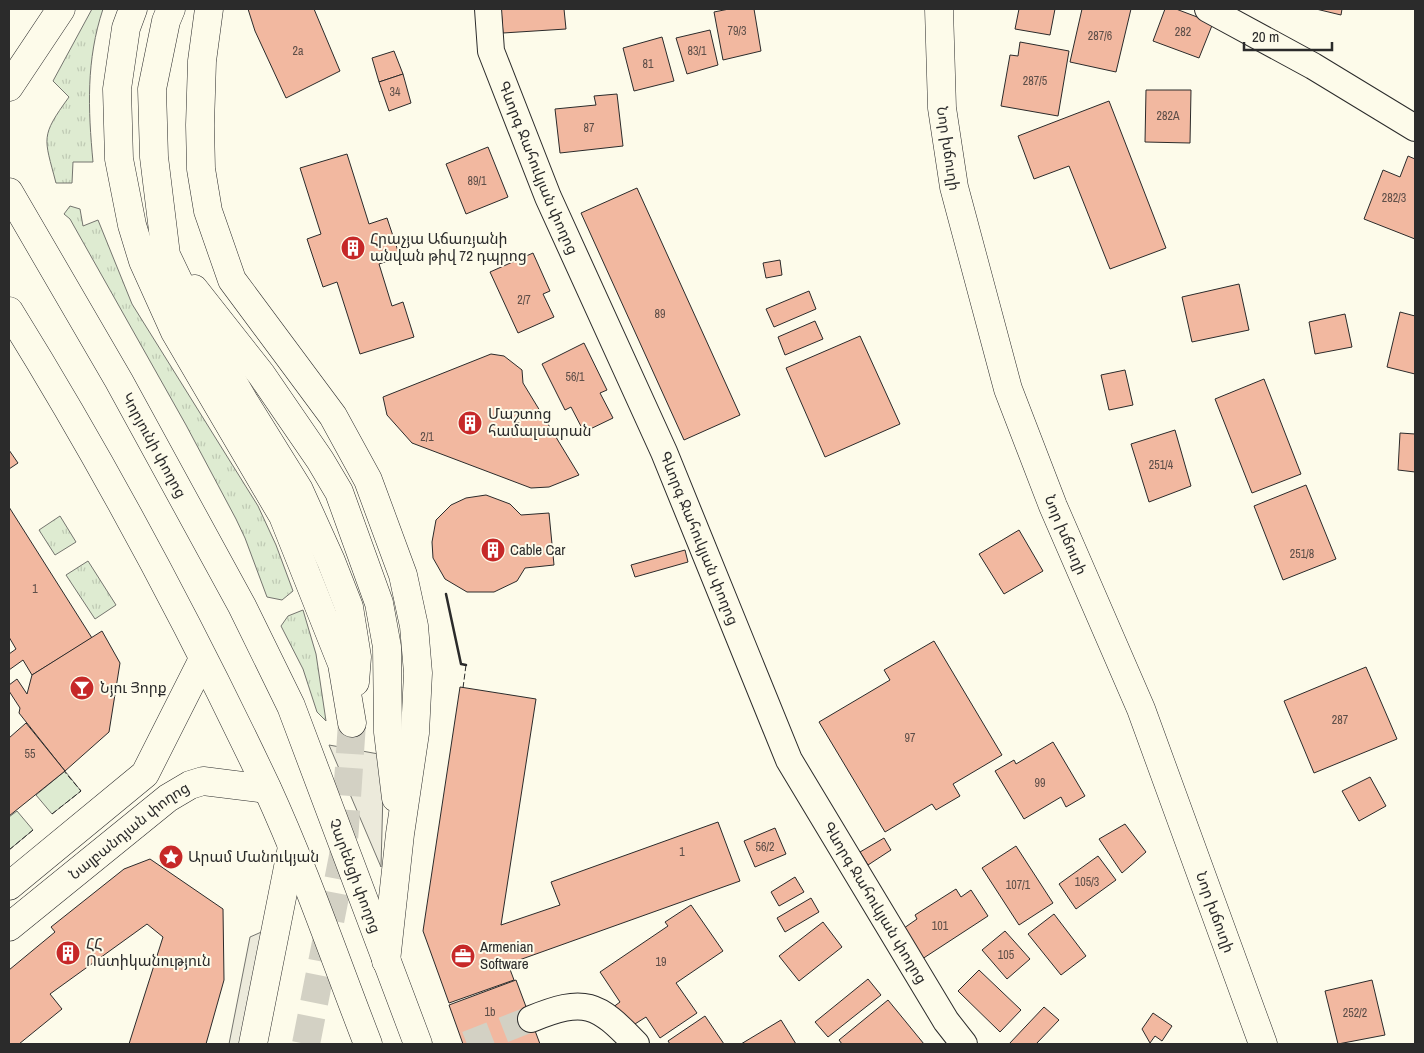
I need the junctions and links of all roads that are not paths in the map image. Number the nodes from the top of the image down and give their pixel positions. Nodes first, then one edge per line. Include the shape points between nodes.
1 (61, 9) edge
2 (134, 9) edge
3 (172, 9) edge
4 (209, 9) edge
5 (488, 9) edge
6 (939, 9) edge
7 (1208, 9) edge
8 (9, 87) edge
9 (1415, 128) edge
10 (9, 192) edge
11 (166, 255) junction
12 (9, 311) edge
13 (203, 660) junction
14 (291, 706) joint
15 (267, 789) junction
16 (400, 834) junction
17 (292, 847) junction
18 (9, 886) edge
19 (9, 927) edge
20 (386, 961) junction
21 (531, 1019) tunnel mouth
22 (253, 1044) edge
23 (368, 1044) edge
24 (418, 1044) edge
25 (636, 1044) edge
26 (964, 1044) edge
27 (1263, 1044) edge

1 - 8 main road
2 - 11 main road via 126,28 117,89 119,159 143,261 174,332 283,516 342,664 352,723 357,657 349,607 335,570 299,490 202,330
3 - 11 main road via 166,21 152,89 154,157
4 - 16 main road via 202,61 200,125 201,169 208,210 232,280 333,416 368,480 403,575 414,626 418,674 415,733
5 - 26 street, Գևորգ Ջահուկյան փողոց via 491,51 548,196 664,452 789,760 946,1021
6 - 27 main road, Նոր խճուղի via 942,108 954,187 1008,389 1053,506 1140,709
7 - 9 street via 1313,66
10 - 14 main road, Կորյունի փողոց via 119,381 242,606
11 - 16 main road via 261,374 339,492 381,612 387,647 388,732
12 - 13 main road via 64,400
13 - 15 main road
13 - 18 main road via 145,774
14 - 20 main road, Չարենցի փողոց
15 - 17 main road
15 - 19 main road, Նալբանդյան փողոց via 203,781 190,785 168,798
16 - 20 main road
17 - 22 main road
17 - 23 main road
20 - 24 main road, Չարենցի փողոց
21 - 25 street via 565,1007 597,1010 609,1017

